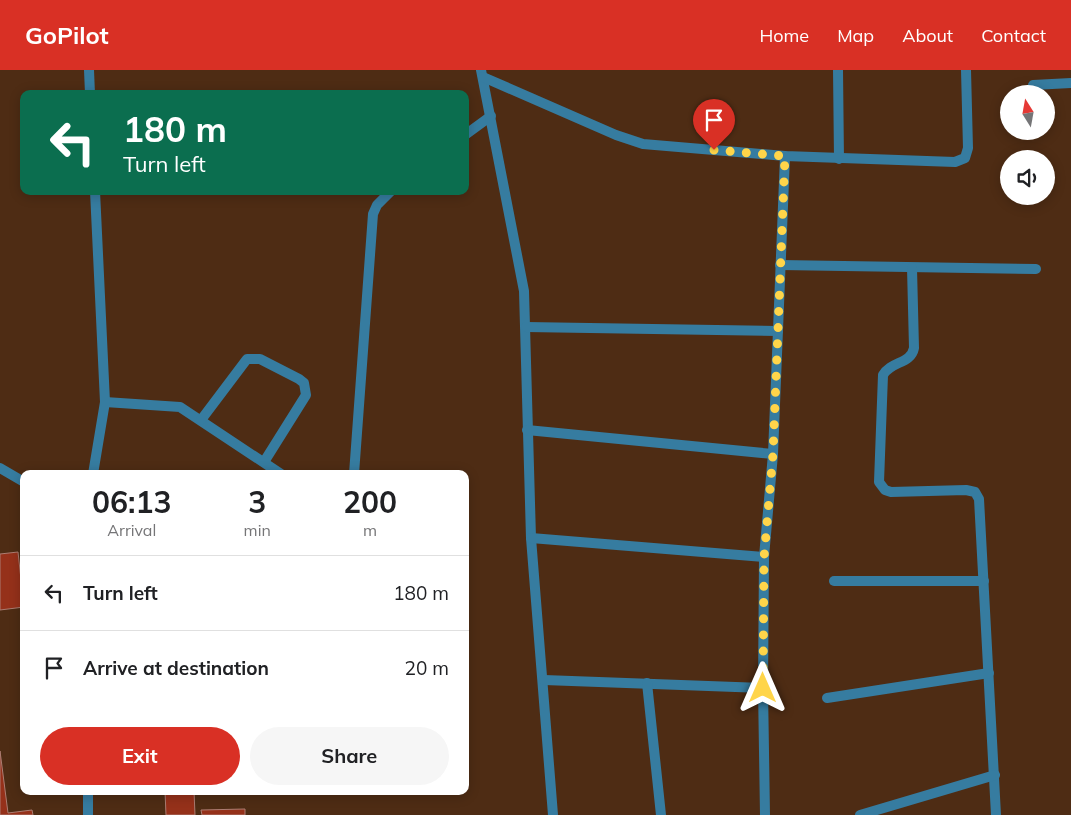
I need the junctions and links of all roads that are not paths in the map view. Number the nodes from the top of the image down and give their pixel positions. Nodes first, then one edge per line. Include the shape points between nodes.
1 (89, 70) edge
2 (838, 70) edge
3 (966, 70) edge
4 (482, 74) edge
5 (1071, 83) edge
6 (1033, 85) dead end
7 (90, 90) edge
8 (490, 116) junction
9 (469, 132) edge
10 (785, 156) junction
11 (839, 159) junction
12 (95, 195) edge
13 (387, 195) edge
14 (780, 265) junction
15 (912, 268) junction
16 (1036, 269) dead end
17 (526, 327) junction
18 (778, 331) junction
19 (105, 402) junction
20 (201, 420) junction
21 (527, 430) junction
22 (773, 454) junction
23 (264, 462) junction
24 (0, 468) edge
25 (94, 470) edge
26 (275, 470) edge
27 (354, 470) edge
28 (20, 480) edge
29 (531, 538) junction
30 (764, 558) junction
31 (834, 580) dead end
32 (984, 581) junction
33 (989, 673) junction
34 (544, 680) junction
35 (647, 683) junction
36 (763, 688) junction
37 (827, 698) dead end
38 (995, 775) junction
39 (88, 795) edge
40 (88, 815) edge
41 (553, 815) edge
42 (661, 815) edge
43 (765, 815) edge
44 (860, 815) edge
45 (996, 815) edge

1 - 7 street
2 - 11 street
3 - 11 street via 968,148 964,158 955,162
4 - 8 street
4 - 10 street via 628,140
5 - 6 street
8 - 9 street
8 - 17 street via 524,290
10 - 11 street
10 - 14 street
12 - 19 street
13 - 27 street via 373,214
14 - 15 street
14 - 18 street
15 - 16 street
15 - 32 street via 914,348 909,358 889,367 883,375 879,482 891,492 975,492 980,504
17 - 18 street
17 - 21 street
18 - 22 street
19 - 20 street via 180,407
19 - 25 street
20 - 23 street
20 - 23 street via 247,359 260,359 299,379 304,383 306,395
21 - 22 street
21 - 29 street
22 - 30 street
23 - 26 street
24 - 28 street
29 - 30 street
29 - 34 street
30 - 36 street
31 - 32 street
32 - 33 street
33 - 37 street
33 - 38 street
34 - 35 street
34 - 41 street
35 - 36 street
35 - 42 street
36 - 43 street
38 - 44 street
38 - 45 street
39 - 40 street

